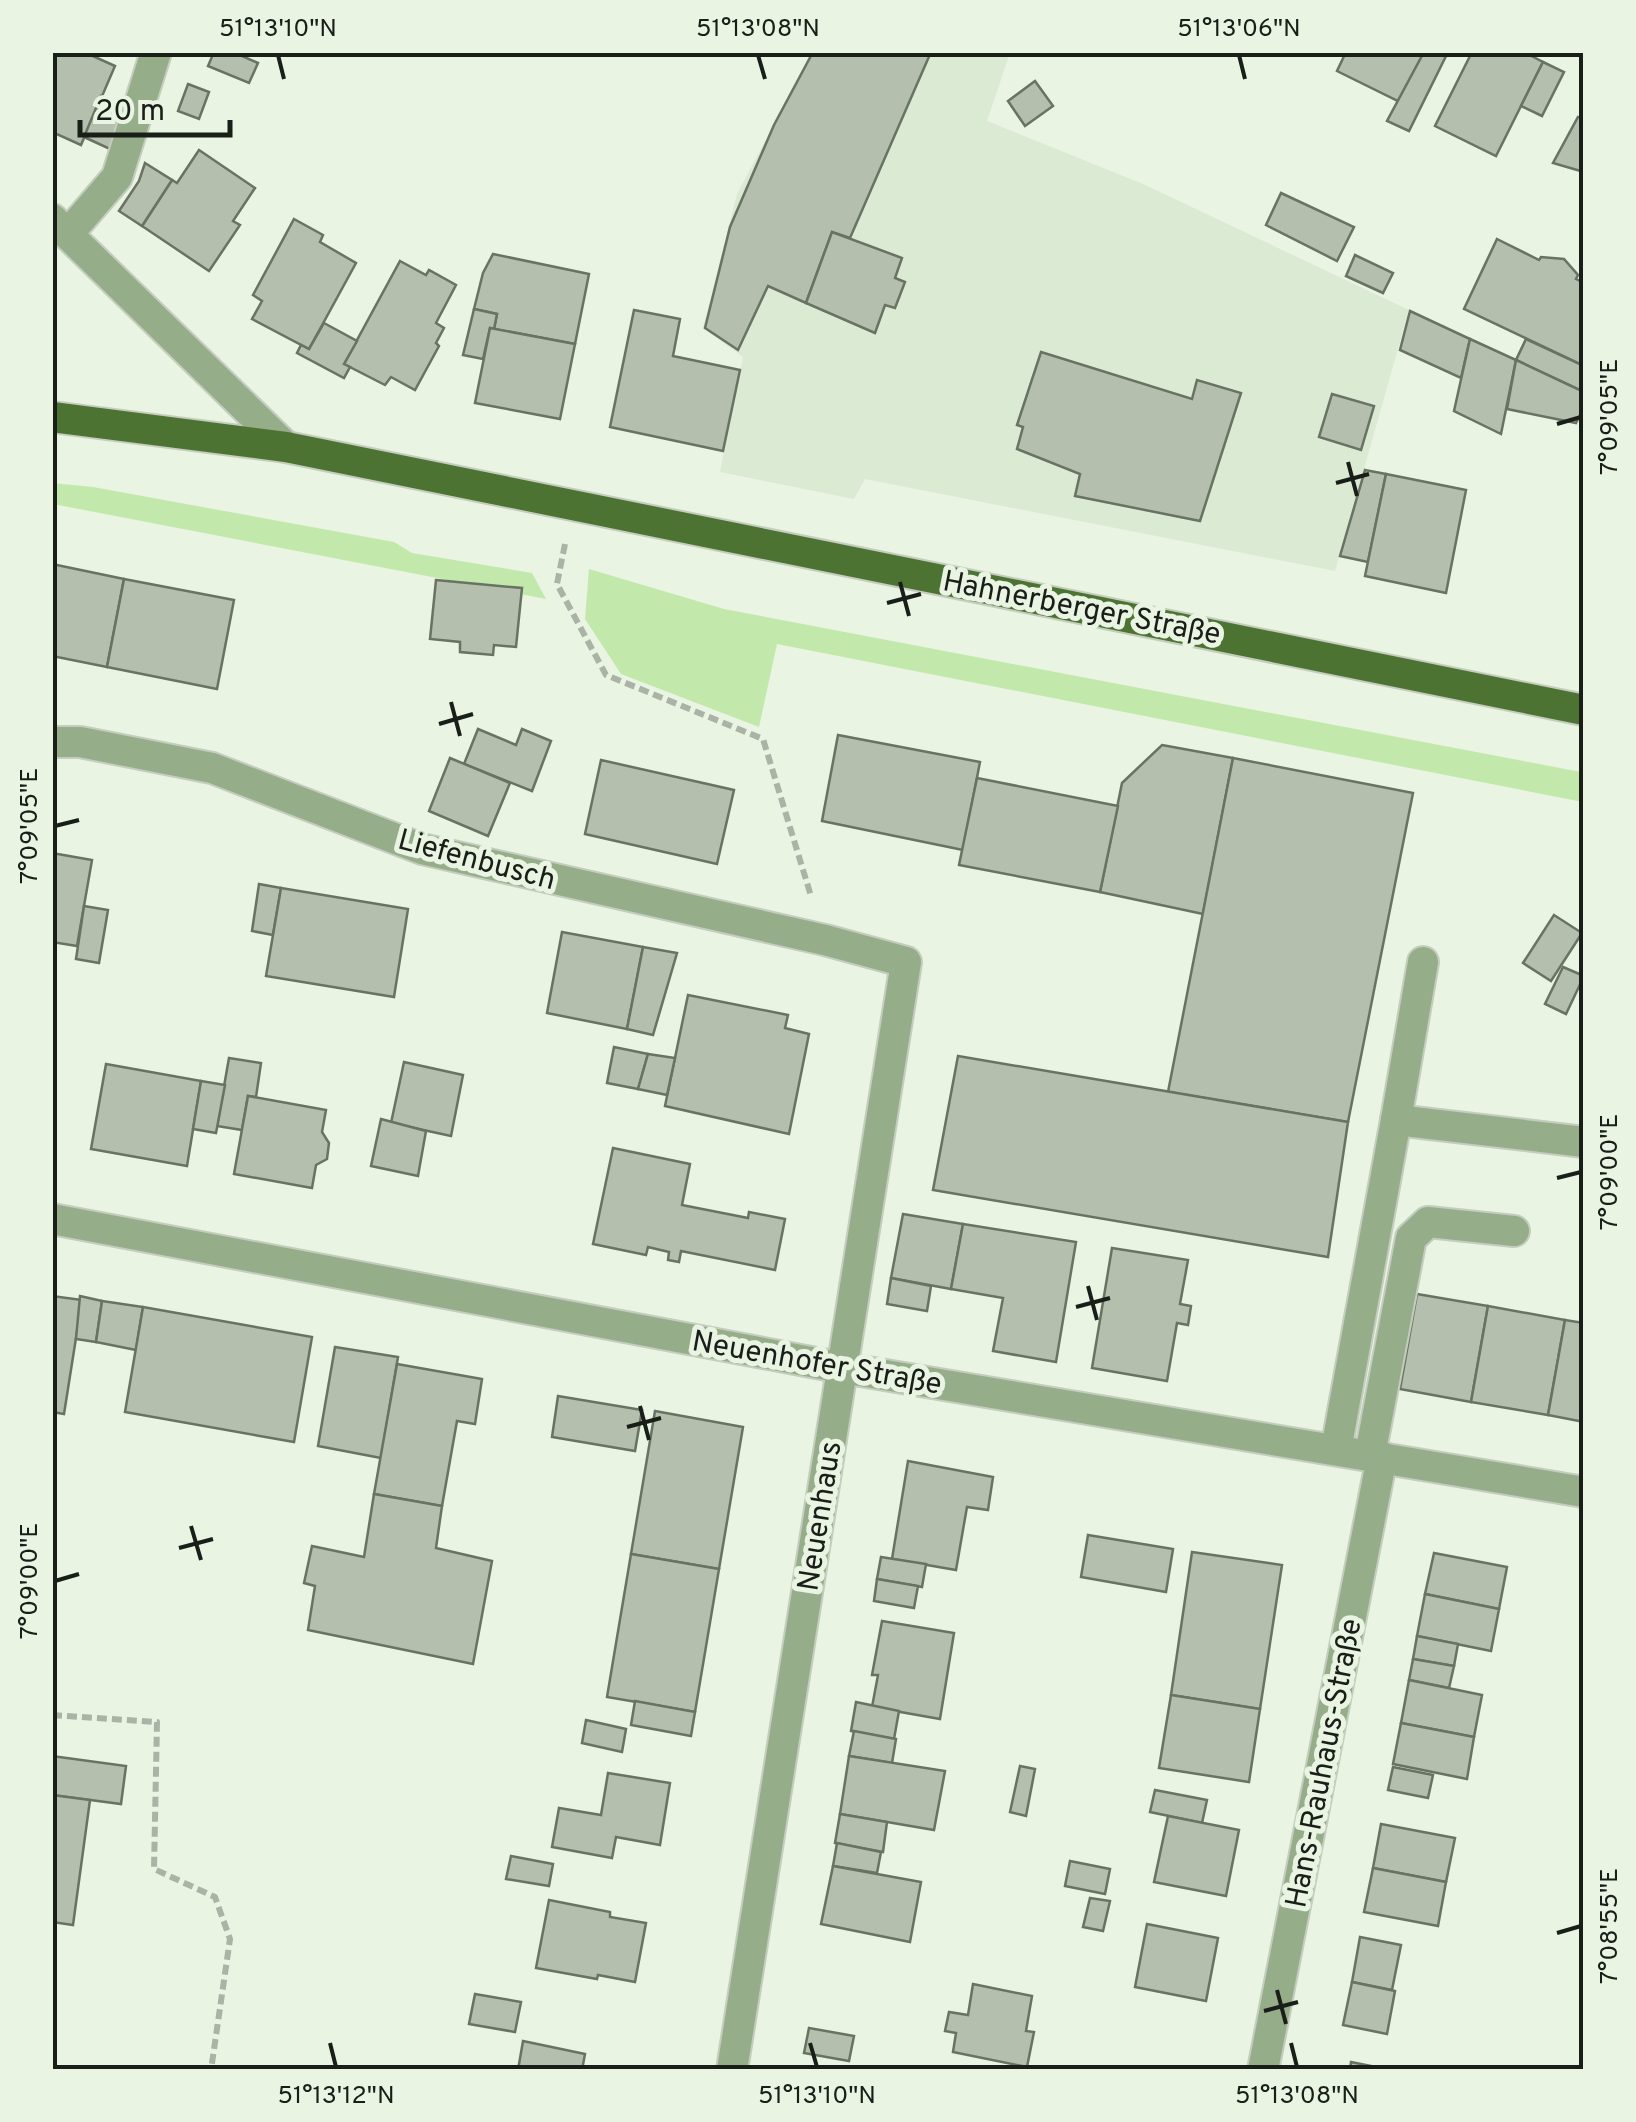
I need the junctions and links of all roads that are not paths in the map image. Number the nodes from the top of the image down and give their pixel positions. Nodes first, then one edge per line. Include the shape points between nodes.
1 (156, 52) edge
2 (60, 226) edge
3 (52, 417) edge
4 (286, 447) junction
5 (1584, 710) edge
6 (52, 742) edge
7 (906, 962) joint
8 (1422, 962) dead end
9 (1396, 1120) junction
10 (1584, 1142) edge
11 (52, 1219) edge
12 (1514, 1231) dead end
13 (843, 1368) junction
14 (1336, 1450) junction
15 (1376, 1456) junction
16 (1584, 1492) edge
17 (732, 2070) edge
18 (1263, 2070) edge

1 - 2 street via 117,178
2 - 4 street
3 - 4 main road, Hahnerberger Straße
4 - 5 main road, Hahnerberger Straße
6 - 7 street, Liefenbusch via 212,768 422,849
7 - 13 street, Neuenhaus
8 - 9 street
9 - 10 street
9 - 14 street
11 - 13 street, Neuenhofer Straße
12 - 15 street, Hans-Rauhaus-Straße via 1428,1222 1411,1238
13 - 14 street, Neuenhofer Straße
13 - 17 street, Neuenhaus
14 - 15 street, Neuenhofer Straße
15 - 16 street, Neuenhofer Straße
15 - 18 street, Hans-Rauhaus-Straße

